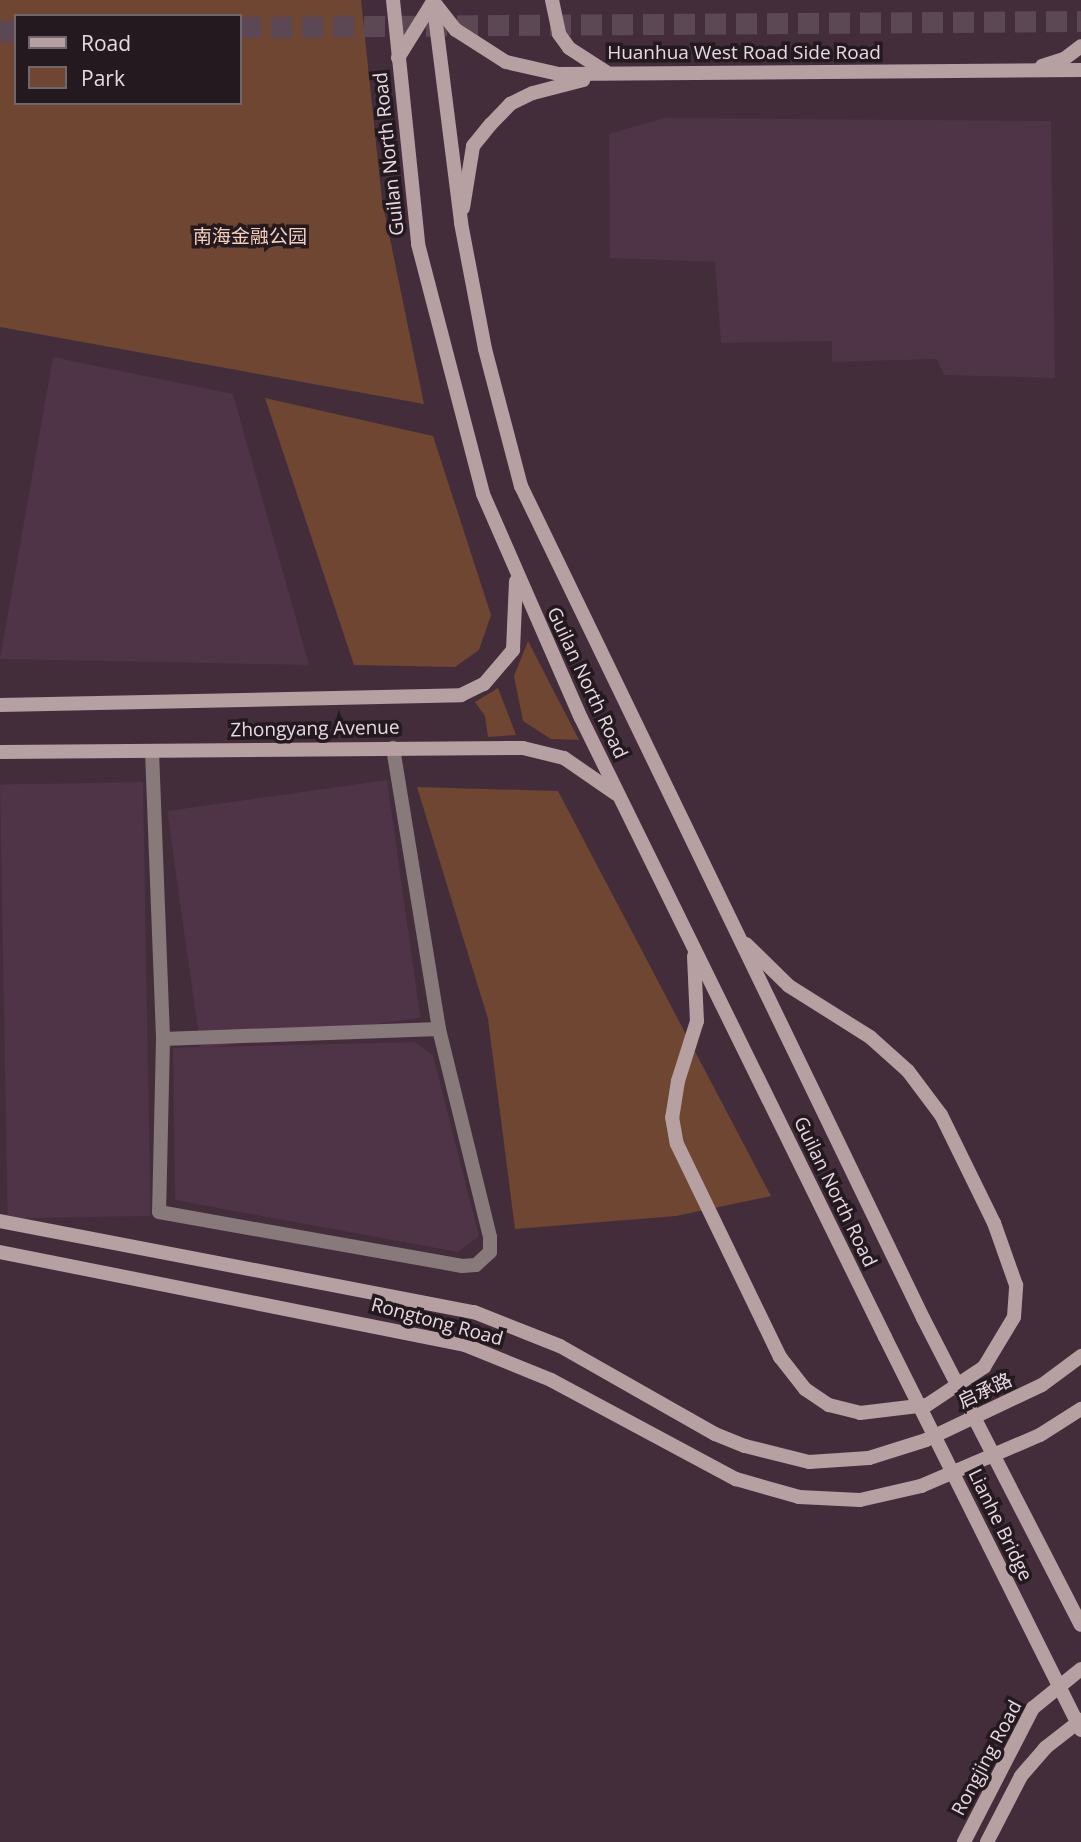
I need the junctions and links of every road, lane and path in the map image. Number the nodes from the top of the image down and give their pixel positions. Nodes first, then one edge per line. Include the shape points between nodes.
1 (393, 0) edge
2 (433, 0) edge
3 (552, 0) edge
4 (1081, 46) edge
5 (398, 60) junction
6 (1081, 70) edge
7 (1027, 71) junction
8 (609, 74) junction
9 (461, 223) junction
10 (516, 576) junction
11 (0, 705) edge
12 (393, 748) junction
13 (152, 751) junction
14 (1, 753) edge
15 (618, 795) junction
16 (738, 936) junction
17 (694, 949) junction
18 (439, 1029) junction
19 (163, 1039) junction
20 (0, 1221) edge
21 (0, 1252) edge
22 (18, 1256) junction
23 (0, 1266) edge
24 (923, 1318) joint
25 (885, 1337) joint
26 (1081, 1356) edge
27 (1081, 1409) edge
28 (899, 1451) joint
29 (1081, 1625) edge
30 (1081, 1669) edge
31 (1081, 1720) edge
32 (1081, 1730) edge
33 (964, 1842) edge
34 (987, 1842) edge

1 - 5 main road, Guilan North Road
2 - 5 main road
2 - 8 main road, Huanhua West Road Side Road via 456,30 506,62 559,74
2 - 9 main road, Guilan North Road
3 - 8 main road via 559,34 569,48
4 - 7 main road via 1065,59
5 - 10 main road, Guilan North Road via 421,256 464,436
6 - 7 main road, Huanhua West Road Side Road
7 - 8 main road, Huanhua West Road Side Road
8 - 9 main road via 533,93 510,104 473,146
9 - 16 main road, Guilan North Road via 485,349 521,486
10 - 11 main road, Zhongyang Avenue via 513,650 484,684 461,695
10 - 15 main road, Guilan North Road
12 - 13 main road, Zhongyang Avenue
12 - 15 main road, Zhongyang Avenue via 543,750 564,758
12 - 18 street
13 - 14 main road, Zhongyang Avenue
13 - 19 street
15 - 17 main road, Guilan North Road
16 - 17 main road via 789,986 870,1037 908,1071 941,1115 994,1223 1016,1285 1014,1317 984,1367 927,1405 860,1413 828,1405 806,1389 780,1357 677,1144 672,1117 678,1080 697,1021
16 - 24 main road, Guilan North Road
17 - 25 main road, Guilan North Road
18 - 19 street
18 - 19 street via 490,1237 490,1252 476,1265 159,1212
20 - 28 main road, Rongtong Road via 474,1312 560,1346 715,1434 766,1452 809,1462
21 - 22 main road, Rongtong Road
22 - 23 main road
22 - 27 main road, Rongtong Road via 465,1345 551,1380 705,1465 766,1490 860,1500 921,1486 1040,1434
24 - 29 main road, Lianhe Bridge, bridge
25 - 32 main road, Lianhe Bridge, bridge
26 - 28 main road, 启承路 via 1042,1385
30 - 33 main road, Rongjing Road via 1033,1708
31 - 34 main road, Rongjing Road via 1045,1748 1021,1776

